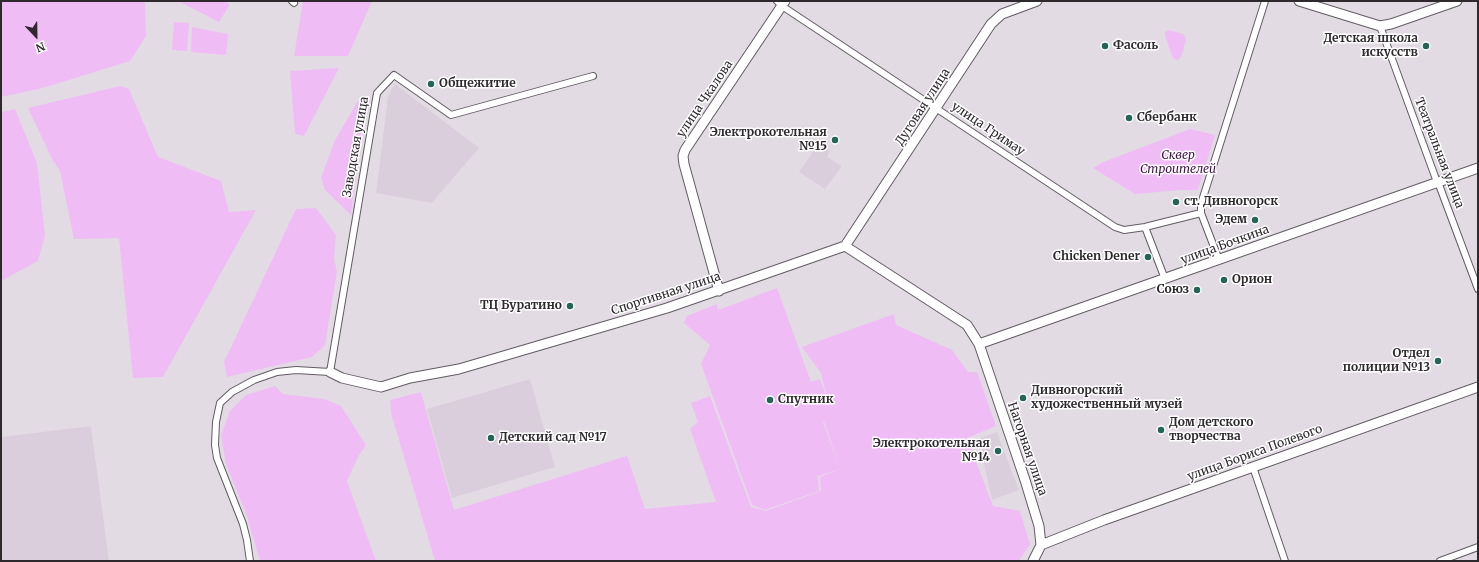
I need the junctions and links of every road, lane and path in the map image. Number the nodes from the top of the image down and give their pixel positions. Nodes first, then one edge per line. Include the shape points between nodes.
1 (1037, 1) edge
2 (1265, 1) edge
3 (1299, 1) edge
4 (1457, 1) edge
5 (781, 3) edge
6 (1380, 26) junction
7 (593, 76) dead end
8 (937, 108) junction
9 (1478, 168) edge
10 (1438, 182) junction
11 (1201, 213) junction
12 (1145, 227) junction
13 (845, 246) junction
14 (1219, 260) junction
15 (1166, 279) junction
16 (1478, 289) edge
17 (719, 291) junction
18 (979, 344) junction
19 (330, 372) junction
20 (1478, 387) edge
21 (1253, 467) junction
22 (1041, 545) junction
23 (1478, 547) edge
24 (250, 561) edge
25 (1032, 561) edge
26 (1285, 561) edge
27 (1440, 561) edge

1 - 8 main road, Дуговая улица via 996,18
2 - 11 street via 1201,204
3 - 6 main road
4 - 6 main road
5 - 8 street, улица Гримау
5 - 17 main road, улица Чкалова via 683,156
6 - 10 street, Театральная улица
7 - 19 street, Заводская улица via 451,115 394,75 377,93
8 - 12 street, улица Гримау via 1115,227 1124,230
8 - 13 main road, Дуговая улица
9 - 10 main road, улица Бочкина
10 - 14 main road, улица Бочкина
10 - 16 street, Театральная улица
11 - 12 street, улица Гримау
11 - 14 street
12 - 15 street
13 - 17 main road, Спортивная улица
13 - 18 main road via 967,325
14 - 15 main road, улица Бочкина
15 - 18 main road, улица Бочкина
17 - 19 main road, Спортивная улица via 459,369 410,378 381,388 342,378
18 - 22 main road, Нагорная улица via 1036,513
19 - 24 street via 278,372 254,380 232,392 220,403 216,422 217,458 243,524
20 - 21 main road, улица Бориса Полевого
21 - 22 main road, улица Бориса Полевого
21 - 26 street
22 - 25 main road
23 - 27 street

